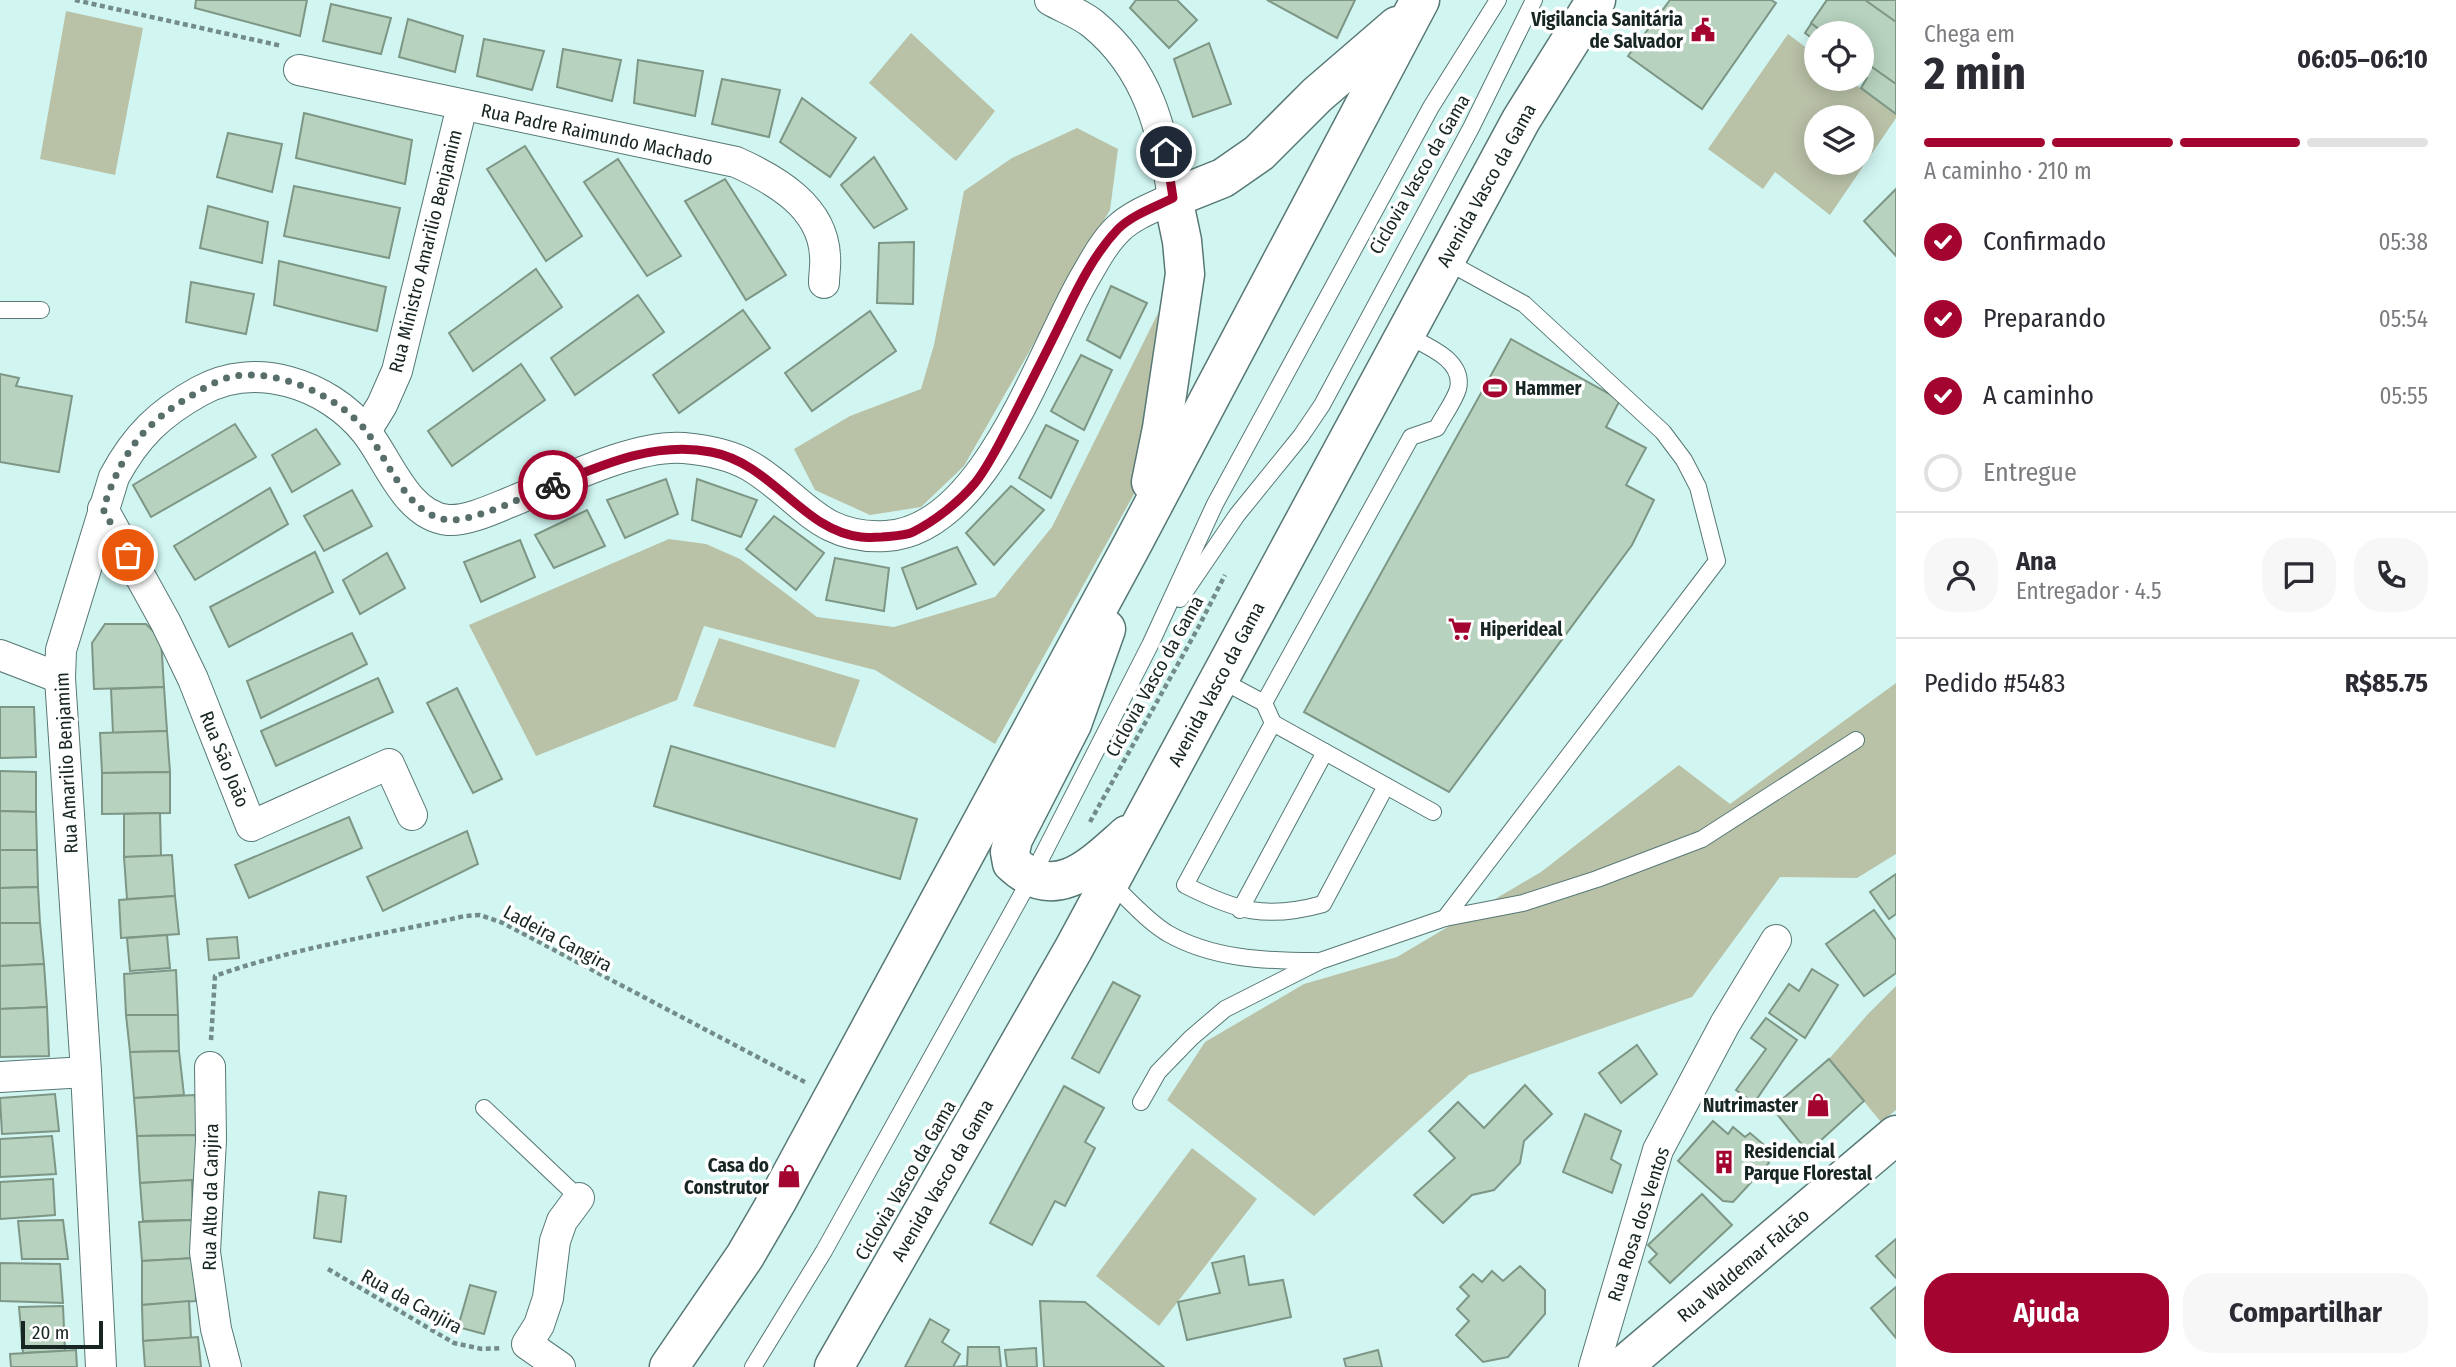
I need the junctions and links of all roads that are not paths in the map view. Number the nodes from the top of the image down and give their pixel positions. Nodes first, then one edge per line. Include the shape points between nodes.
1 (1051, 0) edge
2 (1497, 0) edge
3 (1534, 0) edge
4 (1566, 0) edge
5 (1596, 0) edge
6 (1416, 7) edge
7 (299, 71) road end
8 (462, 106) junction
9 (1521, 120) junction
10 (1173, 198) junction
11 (1444, 260) junction
12 (824, 283) dead end
13 (0, 310) edge
14 (41, 310) dead end
15 (1404, 334) junction
16 (366, 432) junction
17 (103, 509) junction
18 (1138, 533) junction
19 (1150, 645) junction
20 (0, 655) edge
21 (60, 678) junction
22 (1219, 678) junction
23 (1264, 703) junction
24 (1273, 723) junction
25 (1856, 740) dead end
26 (1325, 752) junction
27 (1386, 786) junction
28 (1433, 812) dead end
29 (412, 815) dead end
30 (1144, 820) junction
31 (1031, 878) junction
32 (1110, 882) junction
33 (1240, 910) junction
34 (1445, 918) junction
35 (1776, 940) dead end
36 (1320, 961) junction
37 (210, 1067) road end
38 (86, 1072) junction
39 (0, 1077) edge
40 (1142, 1102) dead end
41 (484, 1108) dead end
42 (1896, 1135) edge
43 (579, 1198) joint
44 (101, 1367) edge
45 (226, 1367) edge
46 (559, 1367) edge
47 (668, 1367) edge
48 (753, 1367) edge
49 (834, 1367) edge
50 (1594, 1367) edge
51 (1622, 1367) edge

1 - 10 street via 1092,23 1124,53 1156,118
2 - 19 lane via 1431,107 1279,384 1215,504
3 - 19 lane via 1322,405 1237,515
4 - 9 main road
5 - 9 main road, Avenida Vasco da Gama
6 - 10 main road via 1259,153 1223,178
6 - 18 main road
7 - 8 street, Rua Padre Raimundo Machado
8 - 12 street, Rua Padre Raimundo Machado via 736,162 768,177 799,200 818,228 826,254
8 - 16 street, Rua Ministro Amarilio Benjamim via 397,371
9 - 11 main road, Avenida Vasco da Gama
10 - 16 street, Rua Amarilio Benjamim via 1119,228 1099,253 975,483 941,515 911,533 860,537 834,529 748,465 714,452 680,448 606,464 494,509 448,520 425,511 406,494
10 - 18 main road via 1185,274 1162,428
11 - 15 main road, Avenida Vasco da Gama
11 - 34 lane via 1524,304 1663,432 1698,487 1717,561
13 - 14 lane
15 - 22 main road, Avenida Vasco da Gama
15 - 23 lane via 1454,365 1457,390 1437,428 1411,437
16 - 17 street, Rua Amarilio Benjamim via 340,406 306,387 268,377 235,376 171,407 146,429 126,454
17 - 21 street, Rua Amarilio Benjamim via 66,627
17 - 29 street, Rua São João via 193,679 251,826 389,764
18 - 31 main road via 1072,724 1013,839 1012,863
18 - 47 main road via 778,1201
19 - 31 lane
20 - 21 street
21 - 38 street, Rua Amarilio Benjamim
22 - 23 lane
22 - 30 main road, Avenida Vasco da Gama
23 - 24 lane
24 - 26 lane
24 - 33 lane via 1185,885
25 - 34 lane via 1702,839 1523,903
26 - 27 lane
26 - 33 lane
27 - 28 lane
27 - 33 lane via 1323,904 1286,912
30 - 31 main road via 1070,879
30 - 32 main road, Avenida Vasco da Gama
31 - 48 lane via 824,1251
32 - 36 lane via 1167,933 1196,946 1270,961
32 - 49 main road, Avenida Vasco da Gama
34 - 36 lane
35 - 50 street, Rua Rosa dos Ventos via 1658,1150
36 - 40 lane via 1225,1009 1158,1072
37 - 45 street, Rua Alto da Canjira via 205,1252
38 - 39 street
38 - 44 street, Rua Amarilio Benjamim
41 - 43 lane
42 - 51 main road, Rua Waldemar Falcão
43 - 46 street via 562,1221 548,1298 527,1344

